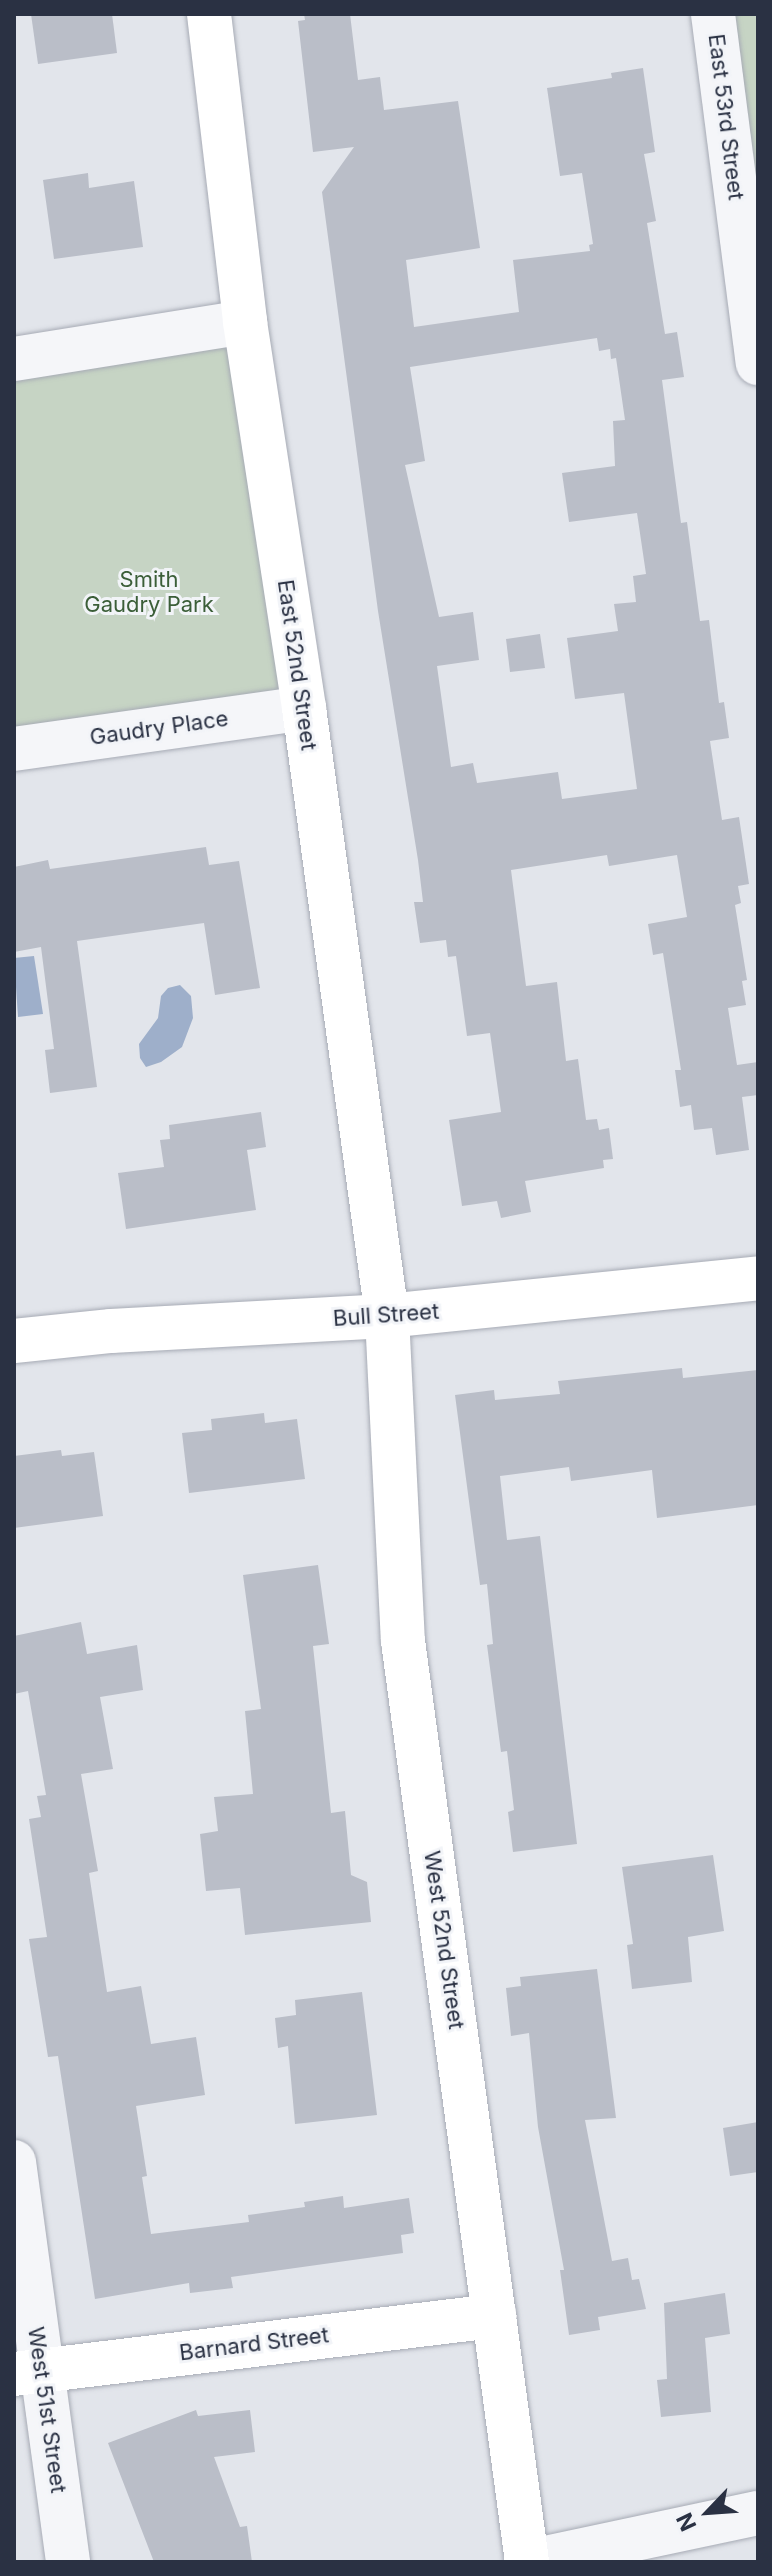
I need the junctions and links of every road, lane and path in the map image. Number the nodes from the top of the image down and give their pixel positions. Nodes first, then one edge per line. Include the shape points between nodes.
1 (209, 14) edge
2 (713, 14) edge
3 (749, 228) edge
4 (245, 322) junction
5 (14, 359) edge
6 (758, 363) edge
7 (304, 708) junction
8 (14, 749) edge
9 (758, 1278) edge
10 (387, 1316) junction
11 (14, 1341) edge
12 (14, 2162) edge
13 (495, 2316) junction
14 (28, 2373) edge
15 (758, 2513) edge
16 (68, 2562) edge
17 (527, 2562) edge

1 - 4 main road, East 52nd Street
2 - 3 street, East 53rd Street
3 - 6 street, East 53rd Street
4 - 5 street
4 - 7 main road, East 52nd Street
7 - 8 street, Gaudry Place
7 - 10 main road, East 52nd Street
9 - 10 main road, Bull Street
10 - 11 main road, Bull Street
10 - 13 main road, West 52nd Street via 403,1641
12 - 14 street, West 51st Street
13 - 14 main road, Barnard Street
13 - 17 main road, West 52nd Street
14 - 16 street, West 51st Street
15 - 17 street

